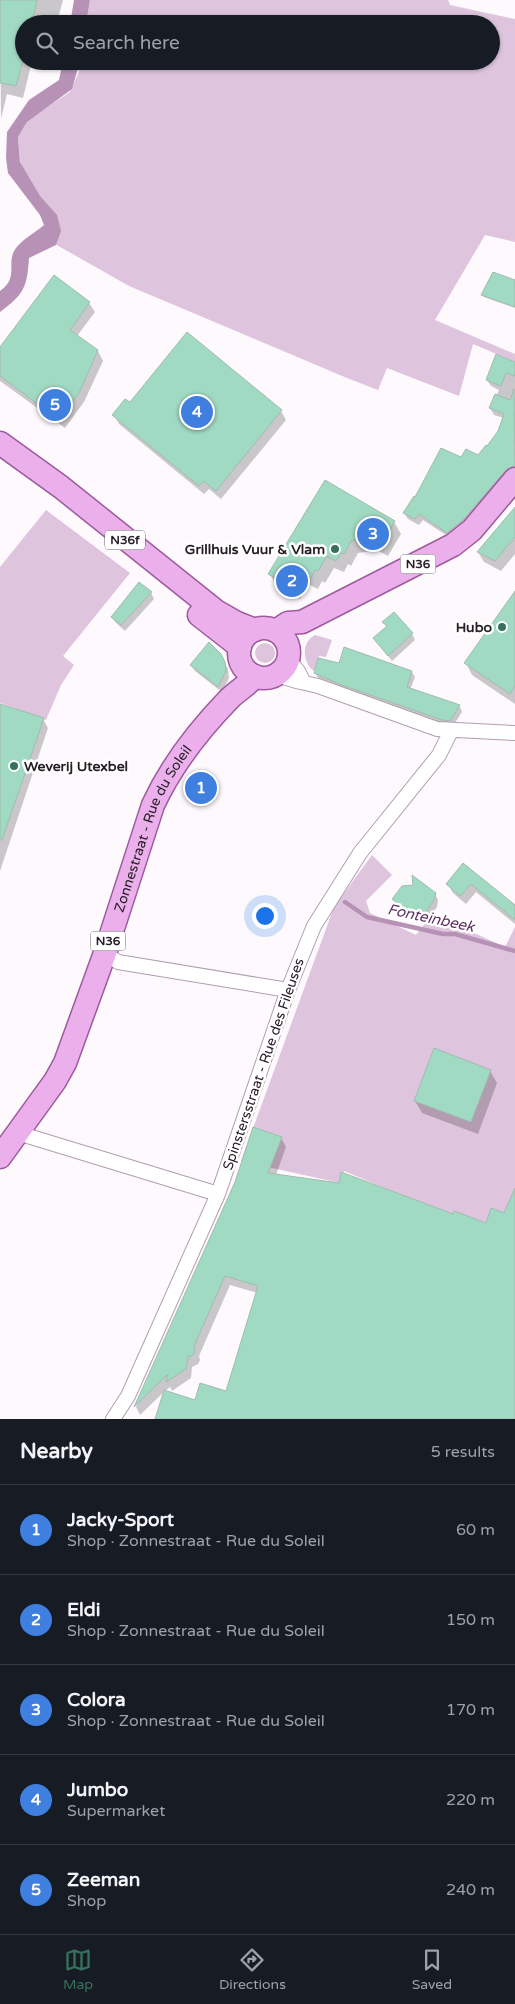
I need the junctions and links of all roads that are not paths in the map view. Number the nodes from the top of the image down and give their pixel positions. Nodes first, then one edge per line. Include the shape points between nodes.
1 (0, 443) edge
2 (0, 458) edge
3 (515, 480) edge
4 (265, 653) junction
5 (451, 731) junction
6 (515, 733) edge
7 (104, 953) junction
8 (288, 990) junction
9 (18, 1133) junction
10 (0, 1158) edge
11 (218, 1194) junction
12 (113, 1419) edge

1 - 4 main road, N36f via 61,487 216,611 237,623
2 - 4 main road, N36f
3 - 4 main road, N36 via 472,530 453,545 302,622 288,623
4 - 5 street via 290,680 303,681 413,722
4 - 7 main road, Zonnestraat - Rue du Soleil / N36 via 234,678 230,698 176,763 162,786
5 - 6 street
5 - 8 street, Spinstersstraat - Rue des Fileuses via 439,755 360,853 314,926
7 - 8 street via 118,962
7 - 9 main road, Zonnestraat - Rue du Soleil / N36 via 65,1063
8 - 11 street, Spinstersstraat - Rue des Fileuses
9 - 10 main road, Zonnestraat - Rue du Soleil / N36
9 - 11 street
11 - 12 street, Spinstersstraat - Rue des Fileuses via 128,1396

